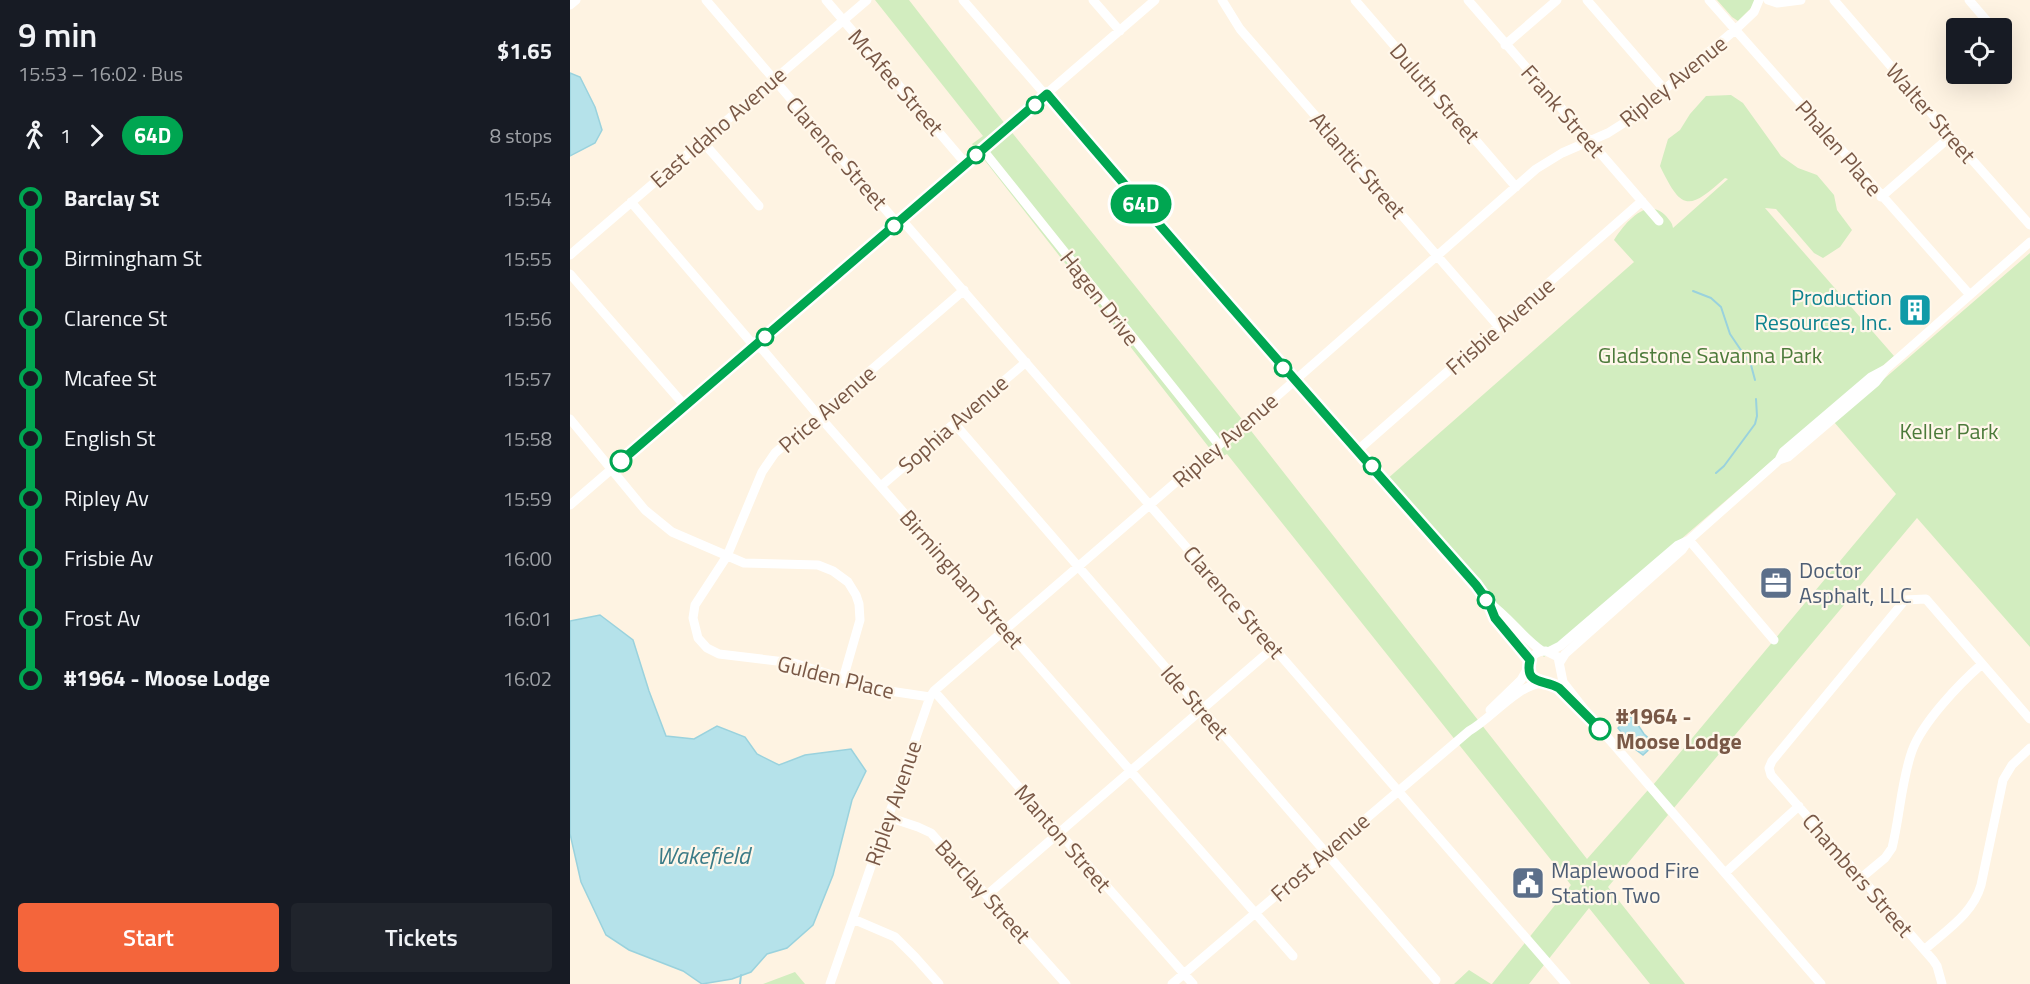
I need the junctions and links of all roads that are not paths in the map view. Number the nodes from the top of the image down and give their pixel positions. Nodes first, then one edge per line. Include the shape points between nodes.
1 (576, 0) edge
2 (706, 0) edge
3 (826, 0) edge
4 (867, 0) edge
5 (963, 0) edge
6 (1093, 0) edge
7 (1155, 0) edge
8 (1222, 0) edge
9 (1355, 0) edge
10 (1468, 0) edge
11 (1557, 0) edge
12 (1587, 0) edge
13 (1709, 0) edge
14 (1759, 0) edge
15 (1768, 0) edge
16 (1801, 0) edge
17 (1834, 0) edge
18 (1969, 0) edge
19 (570, 5) edge
20 (1984, 18) edge
21 (843, 20) junction
22 (1735, 30) junction
23 (1120, 31) junction
24 (1505, 45) junction
25 (775, 79) junction
26 (1664, 89) junction
27 (1047, 94) junction
28 (1950, 136) junction
29 (702, 141) junction
30 (1589, 141) junction
31 (983, 150) junction
32 (966, 164) junction
33 (1516, 187) junction
34 (1881, 197) junction
35 (1642, 201) junction
36 (632, 202) junction
37 (759, 206) dead end
38 (899, 221) junction
39 (1659, 221) dead end
40 (2030, 225) edge
41 (2030, 242) edge
42 (570, 255) edge
43 (1437, 256) junction
44 (570, 274) edge
45 (964, 290) junction
46 (1970, 295) junction
47 (1499, 327) junction
48 (756, 345) junction
49 (1026, 362) junction
50 (1294, 381) junction
51 (685, 406) junction
52 (818, 415) junction
53 (570, 419) edge
54 (954, 423) junction
55 (1219, 445) junction
56 (1358, 450) junction
57 (611, 470) junction
58 (880, 486) junction
59 (570, 505) edge
60 (1149, 505) junction
61 (1689, 540) junction
62 (727, 556) junction
63 (1077, 567) junction
64 (1489, 603) junction
65 (1005, 629) junction
66 (1773, 640) dead end
67 (1273, 648) junction
68 (1546, 651) junction
69 (1529, 664) junction
70 (1982, 664) junction
71 (1560, 666) junction
72 (843, 679) junction
73 (1544, 683) junction
74 (932, 694) junction
75 (1201, 710) junction
76 (2030, 719) edge
77 (1595, 723) junction
78 (1469, 731) junction
79 (2030, 748) edge
80 (1130, 771) junction
81 (1397, 791) junction
82 (1798, 806) junction
83 (888, 817) junction
84 (1059, 833) junction
85 (1325, 852) junction
86 (1725, 873) junction
87 (1861, 878) junction
88 (987, 895) junction
89 (1255, 913) junction
90 (853, 919) junction
91 (1923, 950) junction
92 (1293, 956) dead end
93 (1184, 974) junction
94 (1437, 980) dead end
95 (830, 984) edge
96 (939, 984) edge
97 (1066, 984) edge
98 (1172, 984) edge
99 (1193, 984) edge
100 (1566, 984) edge
101 (1821, 984) edge
102 (1942, 984) edge

1 - 19 street
2 - 25 street, Clarence Street
3 - 21 street, McAfee Street
4 - 21 street, East Idaho Avenue
5 - 27 street
6 - 23 street
7 - 23 street
8 - 43 street, Atlantic Street via 1240,29
9 - 33 street, Duluth Street
10 - 24 street, Frank Street
11 - 24 street
12 - 26 street
13 - 22 street, Phalen Place
14 - 22 street, Ripley Avenue via 1754,12
15 - 16 street
17 - 28 street, Walter Street
18 - 20 street
21 - 25 street, East Idaho Avenue
21 - 32 street, McAfee Street
22 - 26 street, Ripley Avenue
22 - 34 street, Phalen Place
23 - 27 street
24 - 30 street, Frank Street
25 - 29 street, East Idaho Avenue
25 - 38 street, Clarence Street
26 - 30 street, Ripley Avenue via 1627,122
27 - 31 street
27 - 50 street
28 - 34 street
28 - 40 street, Walter Street
29 - 36 street, East Idaho Avenue
29 - 37 street
30 - 33 street, Ripley Avenue via 1536,169
30 - 35 street, Frank Street
31 - 32 street
31 - 55 street, Hagen Drive
32 - 38 street
33 - 43 street, Ripley Avenue
34 - 46 street, Phalen Place
35 - 39 street, Frank Street
35 - 47 street, Frisbie Avenue
36 - 42 street, East Idaho Avenue
36 - 48 street, Birmingham Street
38 - 45 street, Clarence Street
38 - 48 street
41 - 46 street
43 - 47 street, Atlantic Street
43 - 50 street, Ripley Avenue
44 - 51 street
45 - 49 street, Clarence Street
45 - 52 street, Price Avenue
46 - 61 street via 1876,382 1788,458 1779,460
47 - 56 street, Frisbie Avenue
48 - 51 street
48 - 52 street, Birmingham Street
49 - 54 street, Sophia Avenue
49 - 60 street, Clarence Street
50 - 55 street, Ripley Avenue
50 - 56 street
51 - 57 street
52 - 58 street, Birmingham Street
52 - 62 street, Price Avenue via 768,462
53 - 57 street
54 - 58 street, Sophia Avenue
54 - 63 street, Ide Street
55 - 60 street, Ripley Avenue
56 - 64 street
57 - 59 street
57 - 62 street via 662,525
58 - 65 street, Birmingham Street
60 - 63 street, Ripley Avenue
60 - 67 street, Clarence Street
61 - 66 street
61 - 68 street via 1678,545 1562,645
61 - 71 street via 1565,654
62 - 72 street via 744,563 818,566 848,582 859,604 860,620
62 - 72 street, Gulden Place via 693,611 695,632 702,643 719,654 794,663
63 - 65 street, Ripley Avenue
63 - 75 street, Ide Street
64 - 68 street via 1531,644
64 - 69 street via 1495,618
65 - 74 street, Ripley Avenue
65 - 80 street, Birmingham Street
67 - 75 street
67 - 81 street, Clarence Street
68 - 69 street via 1537,652
68 - 71 street via 1558,657
69 - 73 street via 1532,678
69 - 78 street, Frost Avenue via 1521,680
70 - 76 street
70 - 82 street, Chambers Street via 1926,599 1905,600 1772,761 1771,775
70 - 87 street via 1921,733 1908,764 1892,848
71 - 73 street via 1555,679
71 - 77 street via 1563,682
72 - 74 street, Gulden Place via 876,689
73 - 77 street via 1559,688
73 - 78 street, Frost Avenue via 1528,687
74 - 83 street, Ripley Avenue
74 - 84 street, Manton Street
75 - 80 street
75 - 85 street, Ide Street
77 - 86 street
78 - 81 street, Frost Avenue
79 - 91 street via 2002,780 1975,902
80 - 84 street
80 - 89 street, Birmingham Street
81 - 85 street, Frost Avenue
81 - 100 street, Clarence Street
82 - 86 street
82 - 87 street, Chambers Street
83 - 88 street, Barclay Street via 931,833
83 - 90 street, Ripley Avenue
84 - 88 street
84 - 93 street, Manton Street
85 - 89 street, Frost Avenue
85 - 94 street, Ide Street
86 - 101 street
87 - 91 street, Chambers Street
88 - 97 street, Barclay Street
89 - 92 street, Birmingham Street
89 - 93 street, Frost Avenue
90 - 95 street, Ripley Avenue
90 - 96 street via 895,937
91 - 102 street, Chambers Street via 1937,966
93 - 98 street, Frost Avenue
93 - 99 street, Manton Street

